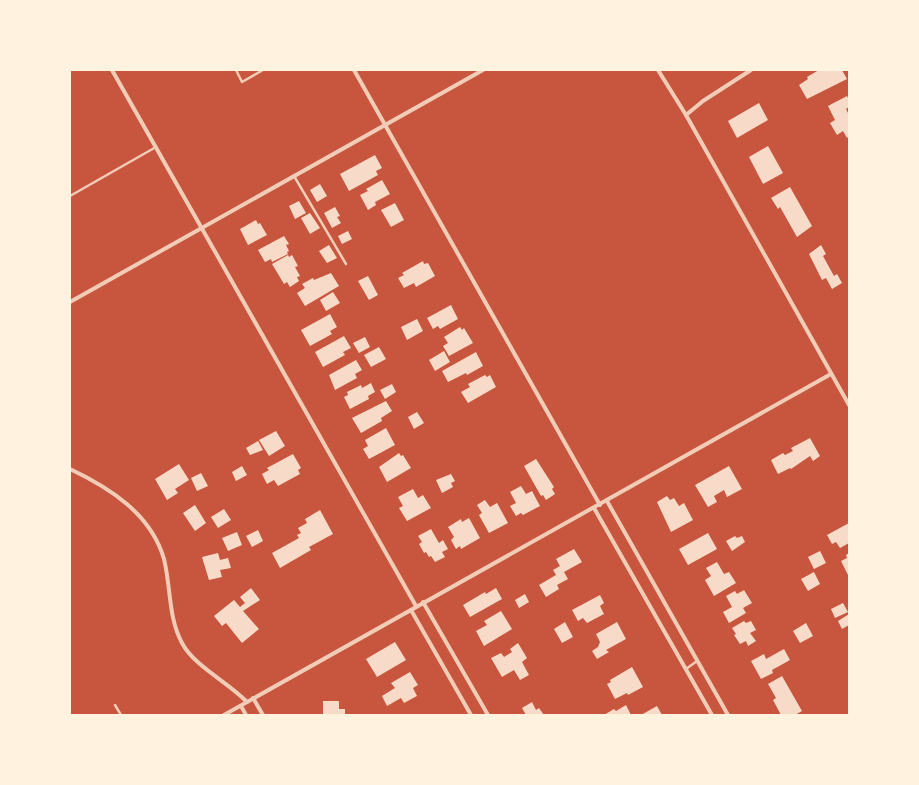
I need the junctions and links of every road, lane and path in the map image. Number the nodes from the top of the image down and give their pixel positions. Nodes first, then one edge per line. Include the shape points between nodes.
1 (112, 70) edge
2 (236, 70) edge
3 (263, 70) edge
4 (354, 70) edge
5 (482, 70) edge
6 (658, 70) edge
7 (751, 70) edge
8 (686, 115) junction
9 (385, 125) junction
10 (156, 147) junction
11 (294, 176) junction
12 (70, 196) edge
13 (202, 228) junction
14 (346, 264) dead end
15 (70, 302) edge
16 (831, 374) junction
17 (849, 405) edge
18 (70, 469) edge
19 (607, 501) junction
20 (600, 505) junction
21 (594, 508) junction
22 (423, 602) junction
23 (416, 606) junction
24 (411, 610) junction
25 (697, 661) junction
26 (685, 669) junction
27 (253, 698) junction
28 (248, 702) junction
29 (115, 705) dead end
30 (241, 706) junction
31 (121, 715) edge
32 (224, 715) edge
33 (246, 715) edge
34 (263, 715) edge
35 (470, 715) edge
36 (488, 715) edge
37 (712, 715) edge
38 (728, 715) edge

1 - 10 street
2 - 3 lane via 242,82
4 - 9 street
5 - 9 street
6 - 8 street
7 - 8 street
8 - 16 street
9 - 11 street
9 - 20 street
10 - 12 lane
10 - 13 street
11 - 13 street
11 - 14 lane
13 - 15 street
13 - 23 street
16 - 17 street
16 - 19 street
18 - 28 street via 114,492 143,521 164,559 174,621 181,641 201,664
19 - 20 street
19 - 25 street
20 - 21 street
21 - 22 street
21 - 26 street
22 - 23 street
22 - 36 street
23 - 24 street
24 - 27 street
24 - 35 street
25 - 26 lane
25 - 38 street
26 - 37 street
27 - 28 street
27 - 34 street
28 - 30 street
29 - 31 lane
30 - 32 street
30 - 33 street

